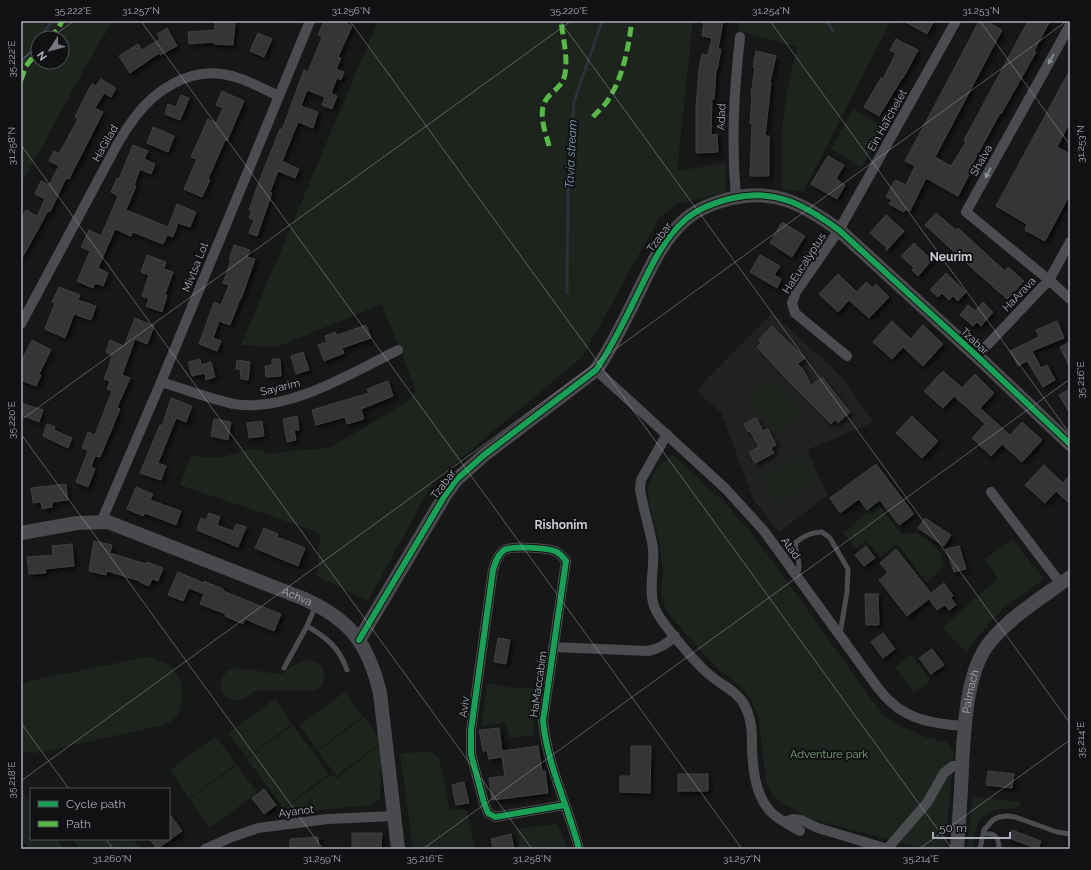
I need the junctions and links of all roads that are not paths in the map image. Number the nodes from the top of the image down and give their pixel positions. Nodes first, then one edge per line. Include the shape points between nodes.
1 (310, 21) edge
2 (956, 21) edge
3 (1070, 25) edge
4 (740, 37) dead end
5 (279, 96) junction
6 (736, 198) junction
7 (839, 230) junction
8 (1070, 242) edge
9 (1049, 280) junction
10 (1070, 299) edge
11 (21, 324) edge
12 (398, 350) dead end
13 (847, 356) dead end
14 (977, 356) junction
15 (596, 370) junction
16 (161, 382) junction
17 (667, 434) junction
18 (1070, 444) edge
19 (991, 492) dead end
20 (102, 522) junction
21 (21, 533) edge
22 (526, 548) joint
23 (797, 576) junction
24 (1066, 581) edge
25 (316, 604) junction
26 (307, 626) junction
27 (840, 635) junction
28 (676, 636) junction
29 (359, 640) junction
30 (553, 647) junction
31 (284, 668) dead end
32 (348, 670) dead end
33 (964, 726) junction
34 (962, 766) junction
35 (565, 805) junction
36 (394, 816) junction
37 (785, 822) junction
38 (800, 831) dead end
39 (982, 834) junction
40 (1070, 834) edge
41 (205, 849) edge
42 (398, 849) edge
43 (579, 849) edge
44 (887, 849) edge
45 (957, 849) edge
46 (980, 849) edge
47 (999, 849) edge

1 - 5 street, Mivtsa Lot
2 - 7 street, Ein HaTchelet
3 -> 9 street, Shalva via 966,212
4 - 6 street, Adad via 733,133
5 - 11 street, HaGilad via 238,78 204,74 175,83 147,103 134,117 118,142
5 - 16 street, Mivtsa Lot
6 - 7 street, Tzabar via 780,198 800,205
6 - 15 street, Tzabar via 702,209 674,230 662,246 607,355
7 - 13 street, HaEucalyptus via 796,292 792,302 795,313
7 - 14 street, Tzabar
8 - 9 street, HaArava
9 - 10 street
9 - 14 street, HaArava
12 - 16 street, Sayarim via 315,390 284,401 258,405 209,398
14 - 18 street, Tzabar
15 - 17 street, Atad
15 - 29 street, Tzabar via 484,455 456,480
16 - 20 street, Mivtsa Lot
17 - 23 street, Atad via 744,507
17 - 28 street via 641,480 640,489 653,548 654,607
19 - 24 street
20 - 21 street, Achva via 77,522
20 - 25 street, Achva via 125,528
22 - 30 street, HaMaccabim via 556,551 566,561
22 - 35 street, Aviv via 508,548 502,551 493,570 471,730 471,754 484,803 488,813 495,817
23 - 27 street, Atad
23 - 27 lane via 800,567 795,543 800,538 822,532 830,538 848,569
24 - 33 street, Palmach via 1008,623 989,643 975,672
25 - 26 lane
25 - 29 street, Achva via 353,631
26 - 31 lane
26 - 32 lane via 334,645
27 - 33 street, Atad via 891,703 919,719
28 - 30 street via 656,650 648,651
28 - 37 street via 699,665 737,695 745,705 752,728 754,773 758,789 770,812
29 - 36 street, Achva via 375,671 380,693
30 - 35 street, HaMaccabim via 543,721 544,738
33 - 34 street, Palmach
34 - 44 street via 953,766 944,773 927,803
34 - 45 street, Palmach
35 - 43 street, HaMaccabim
36 - 41 street, Ayanot via 328,819 258,828
36 - 42 street, Achva
37 - 38 street
37 - 44 street via 793,818 801,820 818,828
39 - 40 lane via 993,820 1007,816
39 - 46 lane
39 - 47 lane via 994,835 998,839

